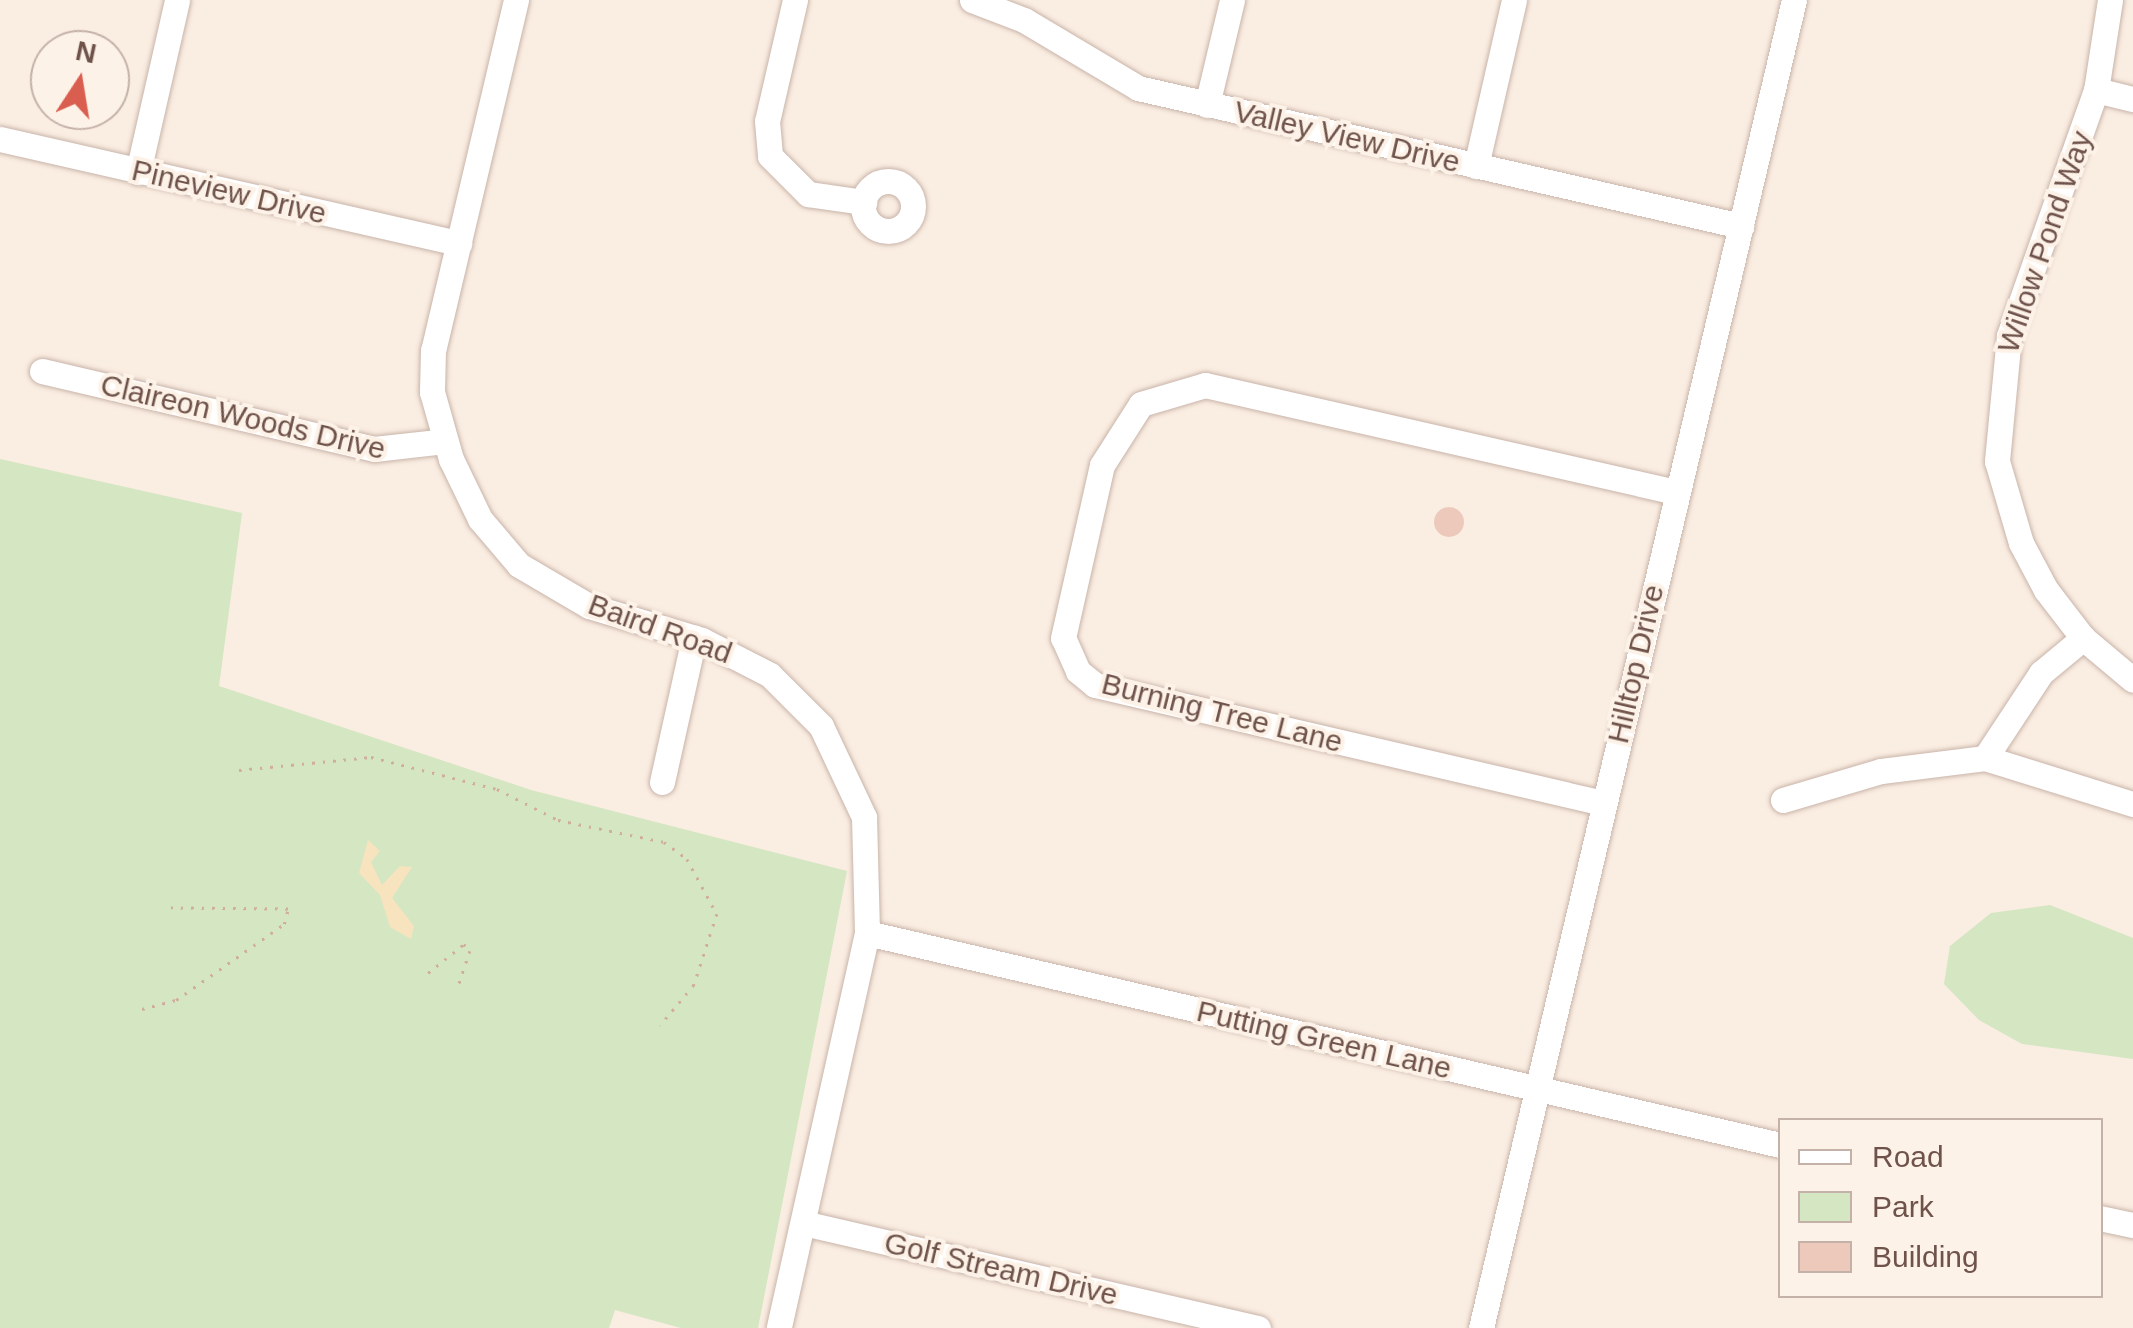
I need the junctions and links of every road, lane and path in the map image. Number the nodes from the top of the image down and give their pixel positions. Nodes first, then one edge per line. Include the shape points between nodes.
1 (177, 0) edge
2 (516, 0) edge
3 (796, 0) edge
4 (972, 0) edge
5 (1232, 0) edge
6 (1514, 0) edge
7 (1794, 0) edge
8 (2110, 0) edge
9 (2096, 90) junction
10 (2133, 99) edge
11 (1207, 105) junction
12 (0, 139) edge
13 (1476, 166) junction
14 (138, 172) junction
15 (864, 202) dead end
16 (1740, 226) junction
17 (459, 243) junction
18 (42, 371) dead end
19 (445, 441) junction
20 (1677, 492) junction
21 (694, 638) junction
22 (2083, 638) junction
23 (2133, 680) edge
24 (1986, 758) junction
25 (239, 770) dead end
26 (662, 782) dead end
27 (1783, 800) dead end
28 (1603, 803) junction
29 (2133, 804) edge
30 (172, 908) dead end
31 (867, 933) junction
32 (428, 973) dead end
33 (457, 990) dead end
34 (142, 1009) dead end
35 (660, 1026) dead end
36 (1535, 1090) junction
37 (1778, 1146) edge
38 (2103, 1219) edge
39 (803, 1223) junction
40 (2133, 1225) edge
41 (778, 1328) edge
42 (1258, 1328) edge
43 (1481, 1328) edge

1 - 14 street
2 - 17 street, Baird Road
3 - 15 street via 767,121 770,156 808,194
4 - 11 street, Valley View Drive via 1024,20 1126,82
5 - 11 street
6 - 13 street
7 - 16 street, Hilltop Drive
8 - 9 street, Willow Pond Way
9 - 10 street
9 - 22 street, Willow Pond Way via 2009,336 1996,425 1998,462 2021,543
11 - 13 street, Valley View Drive
12 - 14 street, Pineview Drive
13 - 16 street, Valley View Drive
14 - 17 street, Pineview Drive
16 - 20 street, Hilltop Drive
17 - 19 street, Baird Road via 434,350 432,392
18 - 19 street, Claireon Woods Drive via 374,449
19 - 21 street, Baird Road via 480,519 519,566 589,606
20 - 28 street, Hilltop Drive
20 - 28 street, Burning Tree Lane via 1205,385 1142,404 1102,465 1064,638 1068,656 1095,685
21 - 26 street
21 - 31 street, Baird Road via 770,675 838,754 864,817
22 - 23 street, Willow Pond Way
22 - 24 street via 2041,672
24 - 27 street via 1881,771
24 - 29 street
25 - 35 path via 371,757 497,789 558,820 664,842 687,859 717,914 694,985
28 - 36 street, Hilltop Drive
30 - 34 path via 288,910 284,924 176,1000
31 - 36 street, Putting Green Lane
31 - 39 street, Baird Road
32 - 33 path via 464,944 470,951
36 - 37 street, Putting Green Lane
36 - 43 street, Hilltop Drive
38 - 40 street
39 - 41 street, Baird Road
39 - 42 street, Golf Stream Drive

